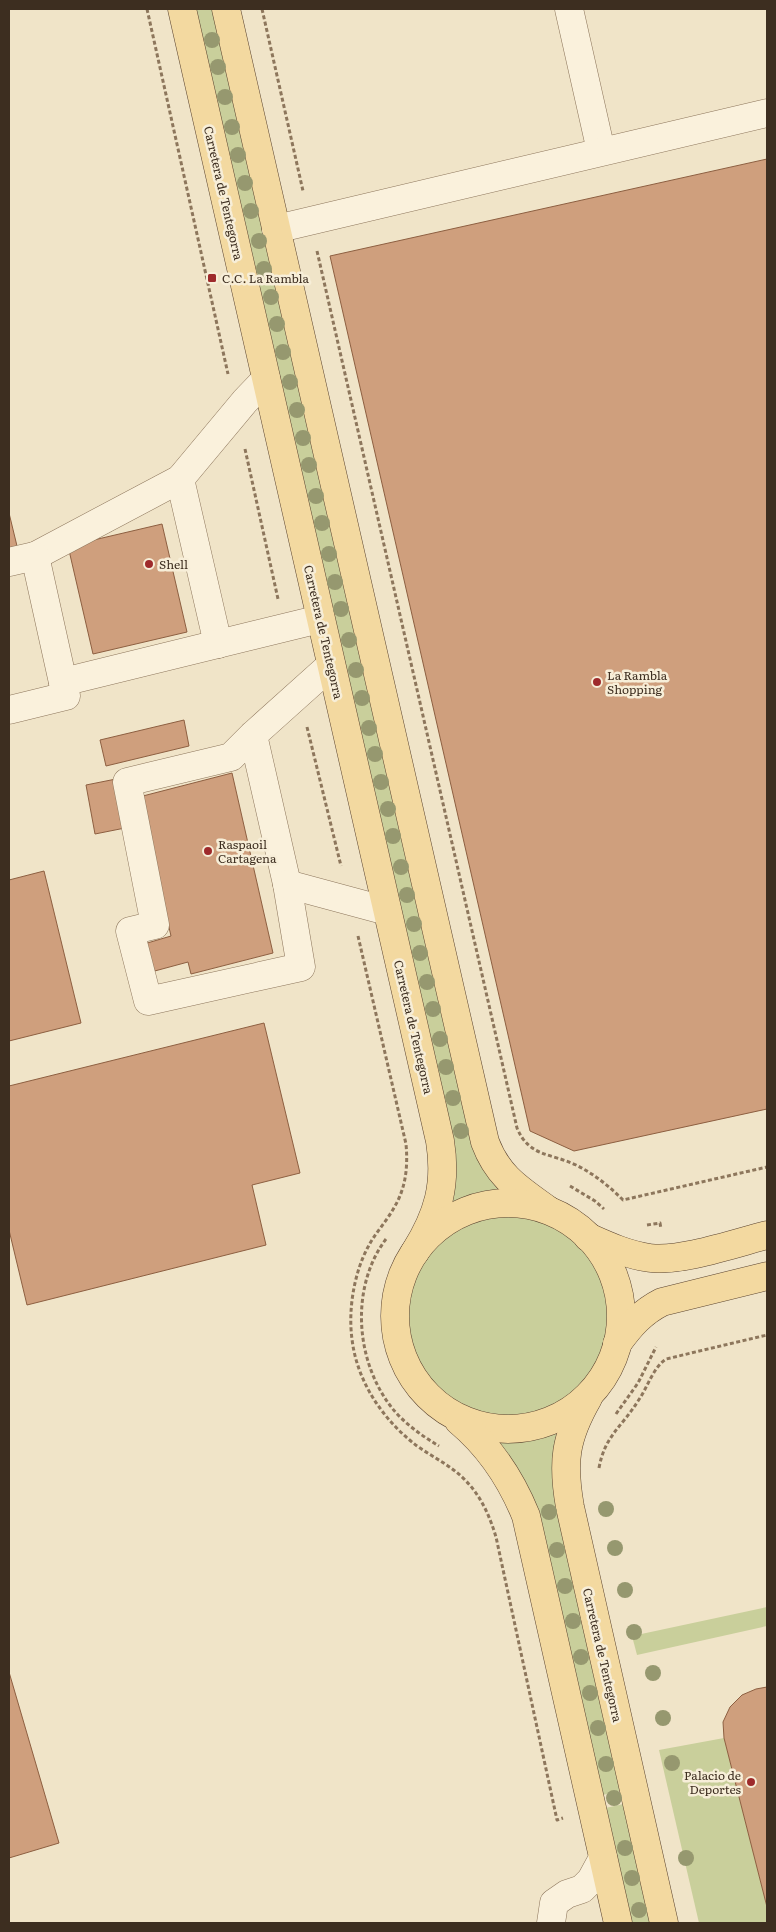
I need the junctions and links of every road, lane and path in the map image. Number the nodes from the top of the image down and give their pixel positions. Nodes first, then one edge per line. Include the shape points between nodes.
1 (147, 9) edge
2 (182, 9) edge
3 (226, 9) edge
4 (262, 9) edge
5 (569, 9) edge
6 (767, 113) edge
7 (601, 151) junction
8 (310, 220) junction
9 (276, 229) junction
10 (266, 380) junction
11 (236, 411) junction
12 (180, 479) junction
13 (35, 556) junction
14 (9, 562) edge
15 (320, 619) junction
16 (284, 628) junction
17 (218, 644) junction
18 (332, 665) junction
19 (63, 682) junction
20 (299, 693) junction
21 (9, 710) edge
22 (253, 735) junction
23 (287, 884) junction
24 (350, 901) junction
25 (388, 911) junction
26 (767, 1167) edge
27 (566, 1184) dead end
28 (548, 1210) junction
29 (609, 1212) dead end
30 (660, 1223) dead end
31 (638, 1224) dead end
32 (391, 1232) dead end
33 (767, 1236) edge
34 (588, 1237) junction
35 (415, 1252) junction
36 (767, 1276) edge
37 (767, 1335) edge
38 (661, 1342) dead end
39 (617, 1344) junction
40 (593, 1390) junction
41 (448, 1412) junction
42 (613, 1417) dead end
43 (441, 1447) dead end
44 (598, 1476) dead end
45 (557, 1820) dead end
46 (603, 1858) junction
47 (551, 1923) edge
48 (618, 1923) edge
49 (664, 1923) edge

1 - 11 path
2 - 10 main road, Carretera de Tentegorra
3 - 9 main road
4 - 8 path
5 - 7 lane
6 - 7 lane
7 - 8 lane
8 - 9 lane
8 - 26 path via 522,1139 528,1146 589,1172 623,1200
9 - 28 main road via 485,1142 492,1159 508,1181
10 - 11 lane
10 - 15 main road, Carretera de Tentegorra
11 - 12 lane
11 - 16 path
12 - 13 lane
12 - 17 lane
13 - 14 lane
13 - 19 lane
15 - 16 lane
15 - 18 main road, Carretera de Tentegorra
16 - 17 lane
17 - 19 lane
18 - 20 lane
18 - 25 main road, Carretera de Tentegorra
19 - 21 lane via 66,696
20 - 22 lane
20 - 24 path
22 - 23 lane
22 - 23 lane via 231,757 127,782 154,925 130,931 148,1001 302,967
23 - 24 lane
24 - 25 lane
24 - 45 path via 408,1162 401,1194 367,1248 361,1266 352,1300 352,1340 364,1382 383,1414 418,1446 467,1482 484,1506 491,1523
25 - 35 main road, Carretera de Tentegorra via 443,1164 436,1212
27 - 29 path
28 - 34 main road via 566,1219
28 - 35 main road via 506,1203 475,1208 445,1222
30 - 31 path
32 - 43 path via 374,1260 366,1285 362,1314 364,1345 376,1382 392,1408 423,1437
33 - 34 main road via 668,1258 650,1258 621,1251
34 - 39 main road via 607,1263 618,1292 620,1324
35 - 41 main road via 404,1272 398,1294 395,1321 398,1340 415,1382
36 - 39 main road via 662,1302 638,1318
37 - 44 path via 666,1358 604,1448
38 - 42 path via 629,1397
39 - 40 main road via 605,1373
40 - 41 main road via 558,1418 525,1428 491,1428 469,1423
40 - 49 main road, Carretera de Tentegorra via 571,1432 565,1479
41 - 46 main road via 484,1445 499,1464 518,1495 526,1516
46 - 47 lane via 598,1870 582,1889 554,1903
46 - 48 main road

